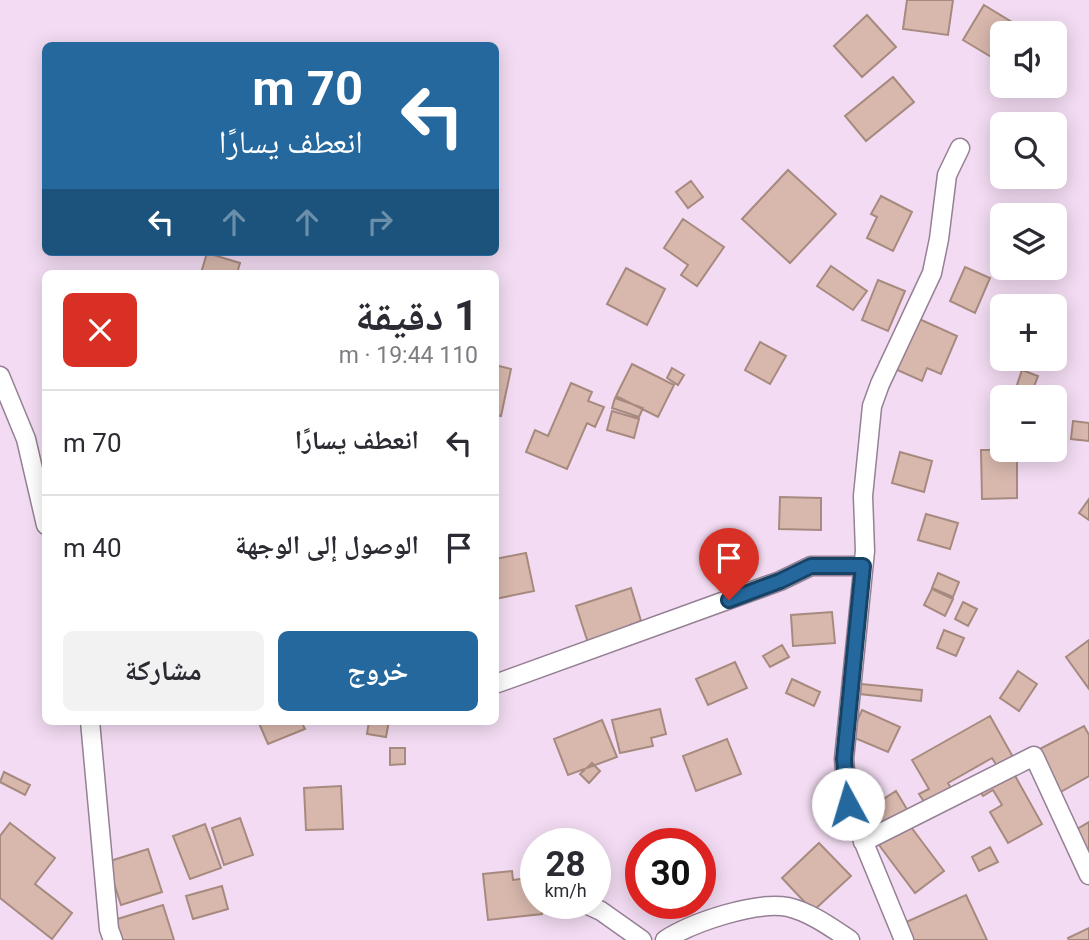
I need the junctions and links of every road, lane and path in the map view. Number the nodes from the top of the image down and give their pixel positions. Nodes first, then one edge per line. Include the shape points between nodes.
1 (960, 148) dead end
2 (0, 376) edge
3 (42, 508) edge
4 (863, 566) junction
5 (499, 683) edge
6 (90, 725) edge
7 (863, 842) junction
8 (1089, 875) edge
9 (611, 918) edge
10 (113, 940) edge
11 (642, 940) edge
12 (665, 940) edge
13 (850, 940) edge
14 (904, 940) edge

1 - 4 street via 947,175 932,273 872,406 863,496
2 - 3 street via 26,439
4 - 5 street via 811,566
4 - 7 street via 844,759 848,804
6 - 10 street
7 - 8 street via 1034,756
7 - 14 street
9 - 11 street
12 - 13 street via 684,928 764,906 790,908

